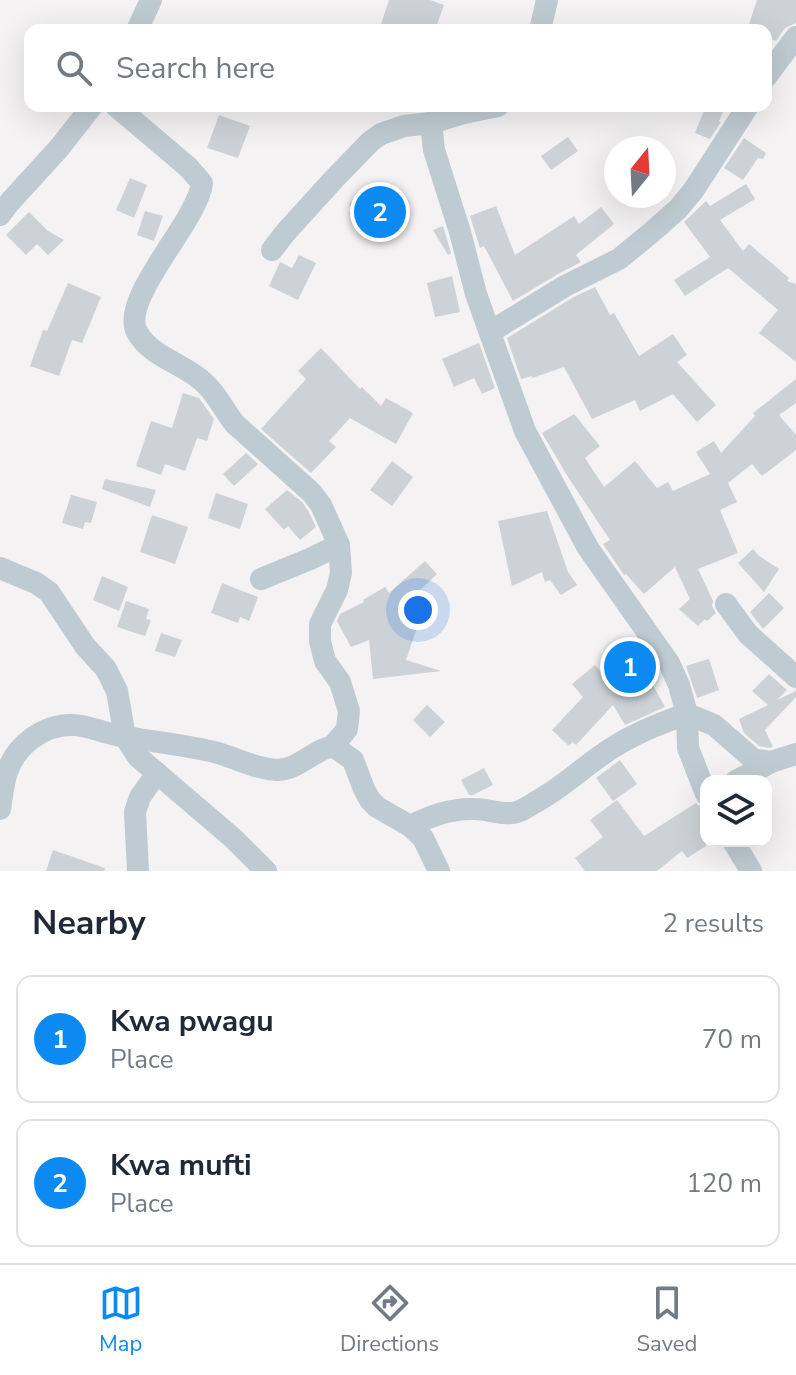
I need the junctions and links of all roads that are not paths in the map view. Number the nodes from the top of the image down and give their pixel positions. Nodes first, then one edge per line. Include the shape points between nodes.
1 (151, 0) edge
2 (547, 0) edge
3 (140, 24) edge
4 (541, 24) edge
5 (796, 37) edge
6 (772, 69) edge
7 (87, 112) edge
8 (123, 112) edge
9 (469, 112) edge
10 (744, 112) edge
11 (431, 123) junction
12 (0, 215) edge
13 (272, 250) dead end
14 (490, 332) junction
15 (339, 545) junction
16 (0, 568) edge
17 (261, 579) dead end
18 (726, 604) dead end
19 (796, 677) edge
20 (687, 714) junction
21 (125, 737) junction
22 (333, 746) junction
23 (796, 754) edge
24 (771, 762) junction
25 (157, 773) junction
26 (747, 775) edge
27 (700, 779) edge
28 (0, 809) edge
29 (410, 826) junction
30 (737, 847) edge
31 (138, 871) edge
32 (266, 871) edge
33 (439, 871) edge
34 (751, 871) edge

1 - 3 street
2 - 4 street
5 - 6 street
7 - 12 street
8 - 15 street via 202,183 196,205 139,298 133,319 137,332 149,346 201,379 235,424 312,493
9 - 11 street
10 - 14 street via 693,191 652,232 619,259
11 - 13 street via 390,130 371,141
11 - 14 street via 434,150
14 - 20 street via 525,431 588,548 669,663
15 - 17 street
15 - 22 street via 337,590 320,624 325,661 340,682 349,711 347,729
16 - 21 street via 49,592 106,669 117,691
18 - 19 street via 748,634
20 - 24 street via 714,725 753,759
20 - 27 street via 688,748
20 - 29 street via 629,738 517,812 450,811
21 - 22 street via 199,749 275,770
21 - 25 street
21 - 28 street via 73,724 34,735 8,770
22 - 29 street via 353,760 370,800
23 - 24 street
24 - 26 street
25 - 31 street via 135,812
25 - 32 street
29 - 33 street via 423,838
30 - 34 street

